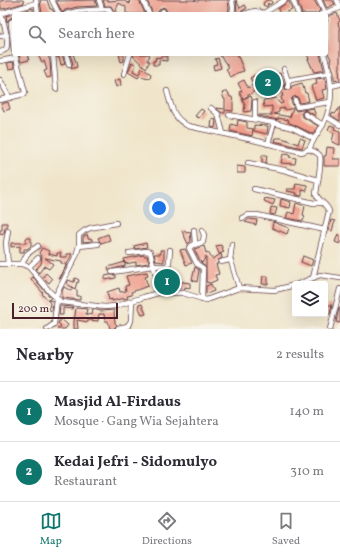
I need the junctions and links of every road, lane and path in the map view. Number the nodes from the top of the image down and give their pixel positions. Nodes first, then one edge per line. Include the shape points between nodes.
1 (52, 0) edge
2 (99, 0) edge
3 (143, 0) edge
4 (232, 0) edge
5 (285, 0) edge
6 (293, 0) edge
7 (319, 0) edge
8 (338, 0) edge
9 (36, 1) edge
10 (340, 7) edge
11 (102, 9) junction
12 (36, 12) edge
13 (58, 12) edge
14 (74, 12) edge
15 (111, 12) edge
16 (147, 12) edge
17 (232, 12) edge
18 (264, 12) edge
19 (297, 12) edge
20 (323, 12) edge
21 (326, 12) edge
22 (0, 13) edge
23 (12, 21) edge
24 (6, 35) junction
25 (0, 36) edge
26 (12, 36) edge
27 (0, 52) edge
28 (15, 56) edge
29 (53, 56) edge
30 (66, 56) edge
31 (129, 56) edge
32 (325, 56) edge
33 (0, 61) edge
34 (69, 66) dead end
35 (284, 69) dead end
36 (330, 73) junction
37 (124, 74) dead end
38 (0, 80) edge
39 (340, 84) edge
40 (331, 86) junction
41 (56, 89) dead end
42 (167, 92) dead end
43 (10, 98) junction
44 (0, 100) edge
45 (295, 100) dead end
46 (255, 102) dead end
47 (330, 102) junction
48 (211, 108) dead end
49 (304, 114) dead end
50 (229, 115) dead end
51 (327, 118) junction
52 (255, 119) junction
53 (274, 122) junction
54 (323, 125) junction
55 (340, 126) edge
56 (223, 133) junction
57 (314, 139) junction
58 (268, 144) junction
59 (309, 149) junction
60 (248, 163) dead end
61 (318, 180) junction
62 (254, 189) dead end
63 (322, 203) junction
64 (242, 218) dead end
65 (116, 223) dead end
66 (194, 230) dead end
67 (202, 230) dead end
68 (325, 230) junction
69 (8, 231) dead end
70 (98, 244) dead end
71 (232, 244) dead end
72 (194, 245) junction
73 (38, 246) dead end
74 (79, 246) junction
75 (170, 250) dead end
76 (129, 253) dead end
77 (38, 258) dead end
78 (230, 260) junction
79 (221, 262) dead end
80 (0, 264) edge
81 (8, 264) junction
82 (22, 264) junction
83 (153, 266) junction
84 (29, 267) junction
85 (112, 272) dead end
86 (313, 278) junction
87 (340, 278) edge
88 (306, 281) edge
89 (292, 286) edge
90 (239, 288) junction
91 (340, 289) edge
92 (158, 293) junction
93 (56, 298) junction
94 (202, 299) junction
95 (132, 301) junction
96 (118, 328) edge
97 (126, 328) edge
98 (46, 329) edge
99 (330, 329) edge

1 - 13 street
2 - 11 street
3 - 16 street
4 - 17 street
5 - 18 street
6 - 19 street
7 - 20 street
8 - 10 street
9 - 12 street
9 - 22 street
10 - 21 street
11 - 14 street
11 - 15 street via 109,9
22 - 24 street
23 - 26 street
24 - 25 street
24 - 27 street via 6,48
28 - 33 street
28 - 43 street via 25,91 24,94
29 - 41 street
30 - 34 street
31 - 37 street
32 - 36 street
35 - 36 street via 288,84 290,80
36 - 40 street
38 - 43 street
39 - 40 street
40 - 47 street
42 - 56 street via 174,113 182,123
43 - 44 street
45 - 47 street via 297,107
46 - 52 street
47 - 51 street
48 - 56 street via 218,114
49 - 54 street
50 - 52 street
51 - 54 street
51 - 55 street
52 - 53 street
53 - 57 street via 299,130
53 - 58 street
54 - 57 street
56 - 58 street
57 - 59 street
58 - 59 street via 302,152
59 - 61 street via 320,156
60 - 61 street
61 - 63 street via 316,194
62 - 63 street
63 - 68 street via 329,210
64 - 68 street via 257,214
65 - 74 street via 84,231 79,235
66 - 72 street
67 - 72 street via 203,242
68 - 86 street
69 - 81 street
70 - 74 street
71 - 78 street
72 - 94 street via 189,250 204,270
73 - 82 street via 28,254
74 - 93 street
75 - 83 street via 168,265
76 - 83 street via 150,252
77 - 84 street
78 - 79 street
78 - 90 street
80 - 81 street
81 - 82 street
82 - 84 street
83 - 85 street
83 - 92 street
84 - 93 street
86 - 87 street via 325,275
86 - 88 street
89 - 90 street via 275,290
90 - 94 street via 209,300
91 - 99 street
92 - 94 street via 183,293
92 - 95 street
93 - 95 street via 66,303 105,307
93 - 98 street via 54,324
95 - 97 street via 131,321
96 - 97 street

